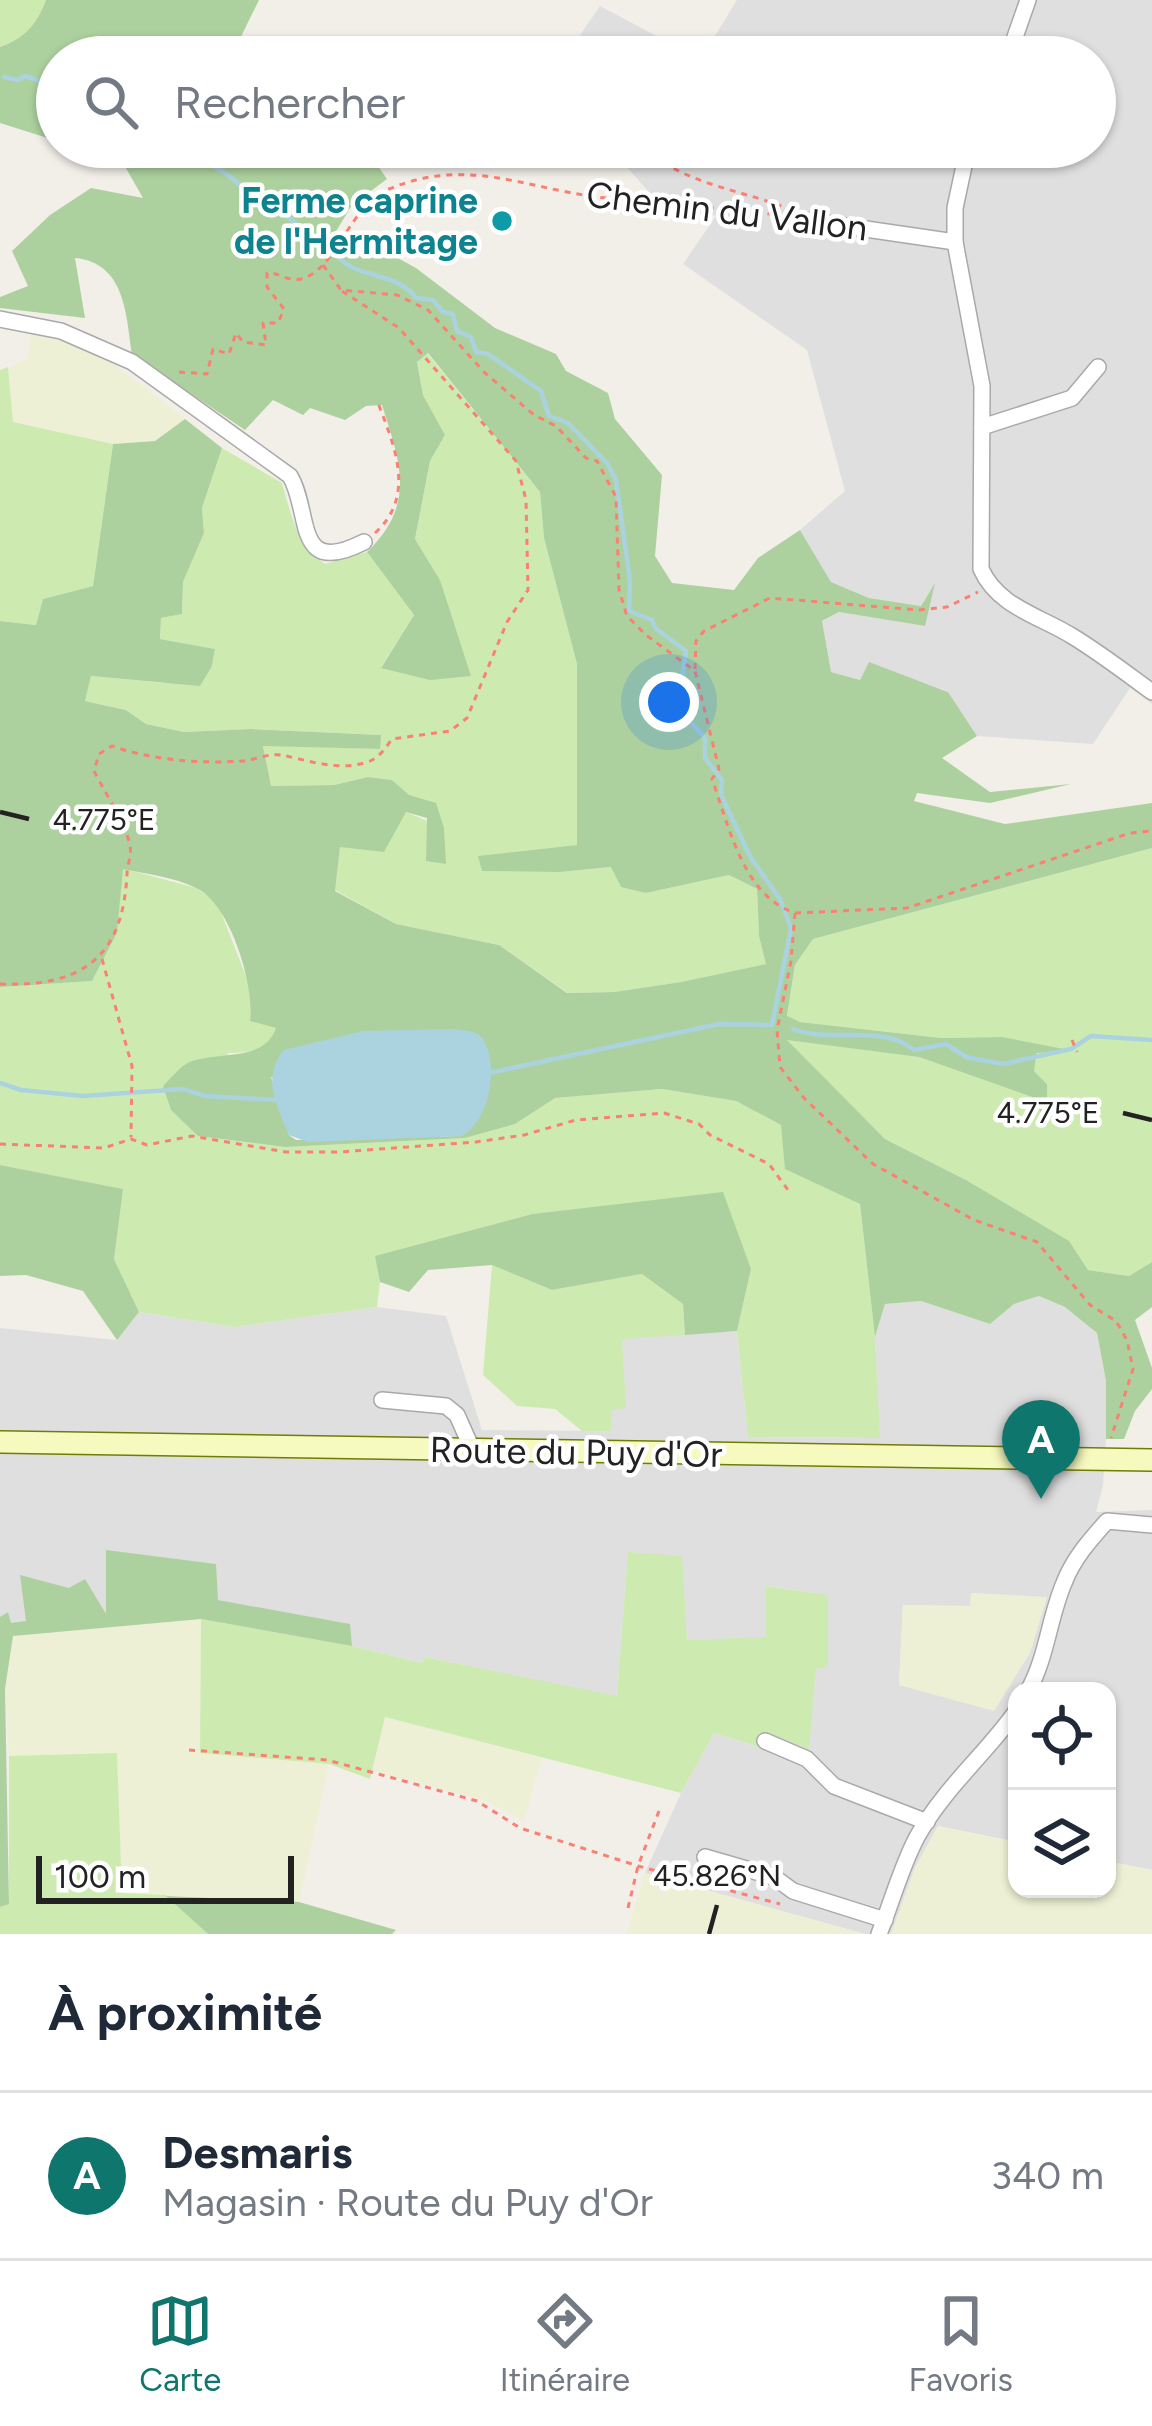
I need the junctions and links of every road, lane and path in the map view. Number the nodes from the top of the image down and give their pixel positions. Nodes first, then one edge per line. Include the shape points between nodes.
1 (1028, 0) edge
2 (1015, 36) edge
3 (675, 168) edge
4 (964, 168) edge
5 (804, 220) junction
6 (955, 242) junction
7 (323, 265) junction
8 (340, 290) junction
9 (0, 319) edge
10 (1097, 367) dead end
11 (163, 382) junction
12 (378, 403) dead end
13 (982, 427) junction
14 (364, 542) joint
15 (989, 587) junction
16 (693, 669) junction
17 (1152, 692) edge
18 (1152, 832) edge
19 (795, 913) junction
20 (102, 957) junction
21 (0, 984) edge
22 (1072, 1040) dead end
23 (1077, 1052) dead end
24 (131, 1139) junction
25 (0, 1144) edge
26 (791, 1193) dead end
27 (382, 1400) dead end
28 (0, 1442) edge
29 (473, 1450) junction
30 (1108, 1460) junction
31 (1152, 1460) edge
32 (1152, 1525) edge
33 (1033, 1682) edge
34 (1008, 1723) edge
35 (765, 1741) dead end
36 (189, 1750) dead end
37 (659, 1811) dead end
38 (927, 1822) junction
39 (706, 1857) dead end
40 (638, 1866) junction
41 (793, 1907) dead end
42 (628, 1908) dead end
43 (882, 1927) edge

1 - 2 street
3 - 5 path
4 - 6 street
5 - 6 street, Chemin du Vallon
5 - 7 path, Chemin du Vallon via 595,197 501,175 430,176 384,190 364,206
6 - 13 street
7 - 8 path
7 - 11 path via 295,281 267,273 284,309 278,323 263,323 266,345 236,333 226,356 212,349 207,374 178,372
8 - 16 path via 397,295 428,310 484,372 597,461 616,497 627,616
8 - 20 path via 399,328 516,461 526,500 528,590 458,728 392,740 358,765 281,755 191,760 112,746 100,754 94,770 130,847 124,916
9 - 11 street via 85,339
10 - 13 street via 1072,398
11 - 14 street via 290,476 314,546 345,552
12 - 14 path via 401,479 386,523
13 - 15 street via 981,569
15 - 16 path via 919,610 770,598 704,631
15 - 17 street
16 - 19 path via 719,769 712,779 742,861 776,907
18 - 19 path via 907,908
19 - 30 path via 777,1030 780,1066 873,1164 974,1220 1036,1242 1090,1305 1116,1321 1133,1369
20 - 21 path via 61,978
20 - 24 path via 132,1066
22 - 23 path
24 - 25 path via 104,1148
24 - 26 path via 147,1145 192,1136 286,1153 339,1152 476,1142 576,1120 664,1113 769,1164
27 - 29 street via 446,1406
28 - 29 main road, Route du Puy d'Or
29 - 30 main road, Route du Puy d'Or
30 - 31 main road, Route du Puy d'Or
32 - 33 street via 1107,1521 1082,1549
34 - 38 street
35 - 38 street via 807,1760 834,1786
36 - 40 path via 327,1760 477,1801 520,1828
37 - 40 path
38 - 43 street
39 - 43 street via 774,1877
40 - 41 path
40 - 42 path

